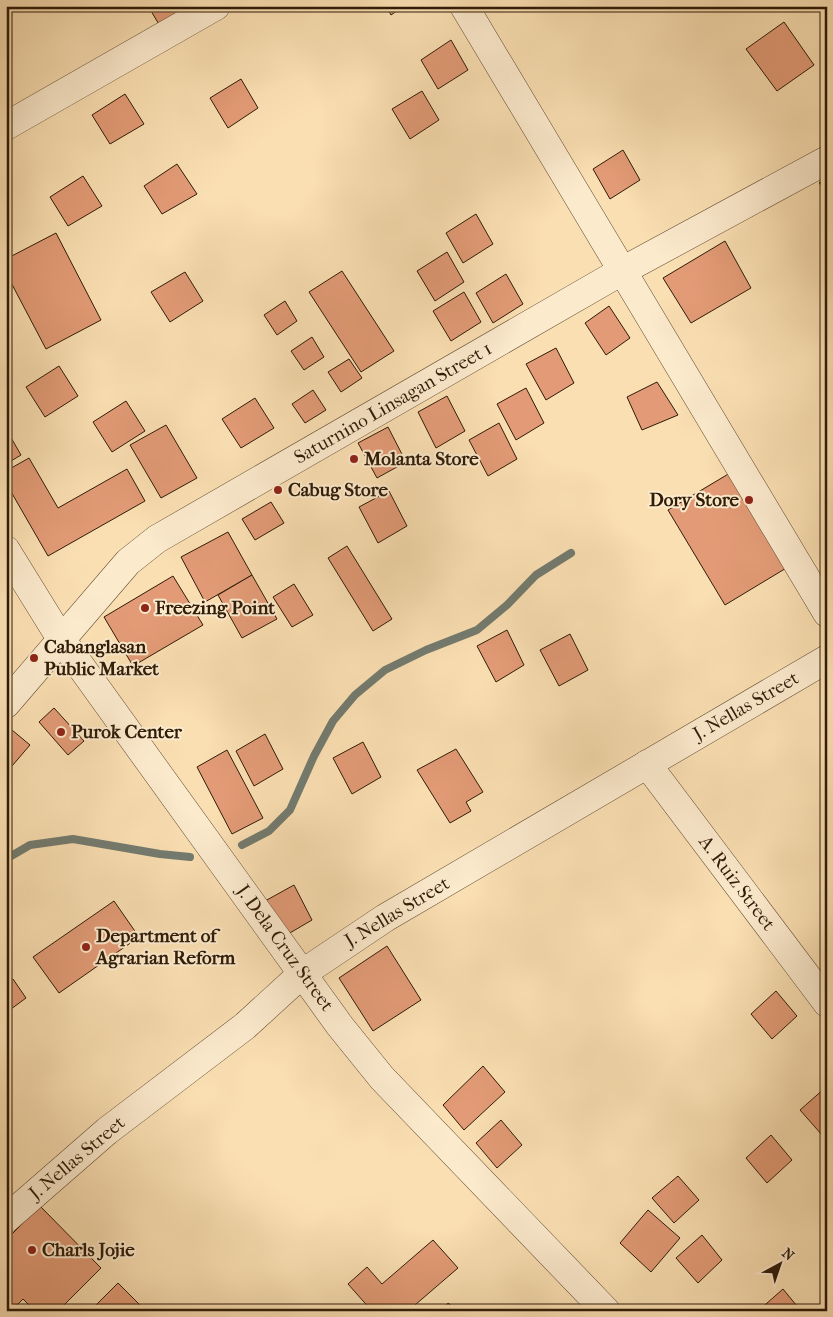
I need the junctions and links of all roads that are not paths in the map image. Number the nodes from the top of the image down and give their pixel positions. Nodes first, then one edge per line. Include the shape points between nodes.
1 (216, 6) edge
2 (464, 6) edge
3 (6, 126) edge
4 (827, 160) edge
5 (622, 271) junction
6 (6, 550) edge
7 (827, 613) edge
8 (62, 639) junction
9 (827, 659) edge
10 (6, 704) edge
11 (647, 764) junction
12 (303, 973) junction
13 (827, 1003) edge
14 (6, 1219) edge
15 (606, 1311) edge

1 - 3 street
2 - 5 street
4 - 5 street, Saturnino Linsagan Street 1
5 - 7 street
5 - 8 street, Saturnino Linsagan Street 1 via 157,538 128,562
6 - 8 street, J. Dela Cruz Street
8 - 10 street, Saturnino Linsagan Street 1
8 - 12 street, J. Dela Cruz Street
9 - 11 street, J. Nellas Street
11 - 12 street, J. Nellas Street via 384,918
11 - 13 street, A. Ruiz Street
12 - 14 street, J. Nellas Street via 245,1026 107,1131
12 - 15 street, J. Dela Cruz Street via 382,1078

